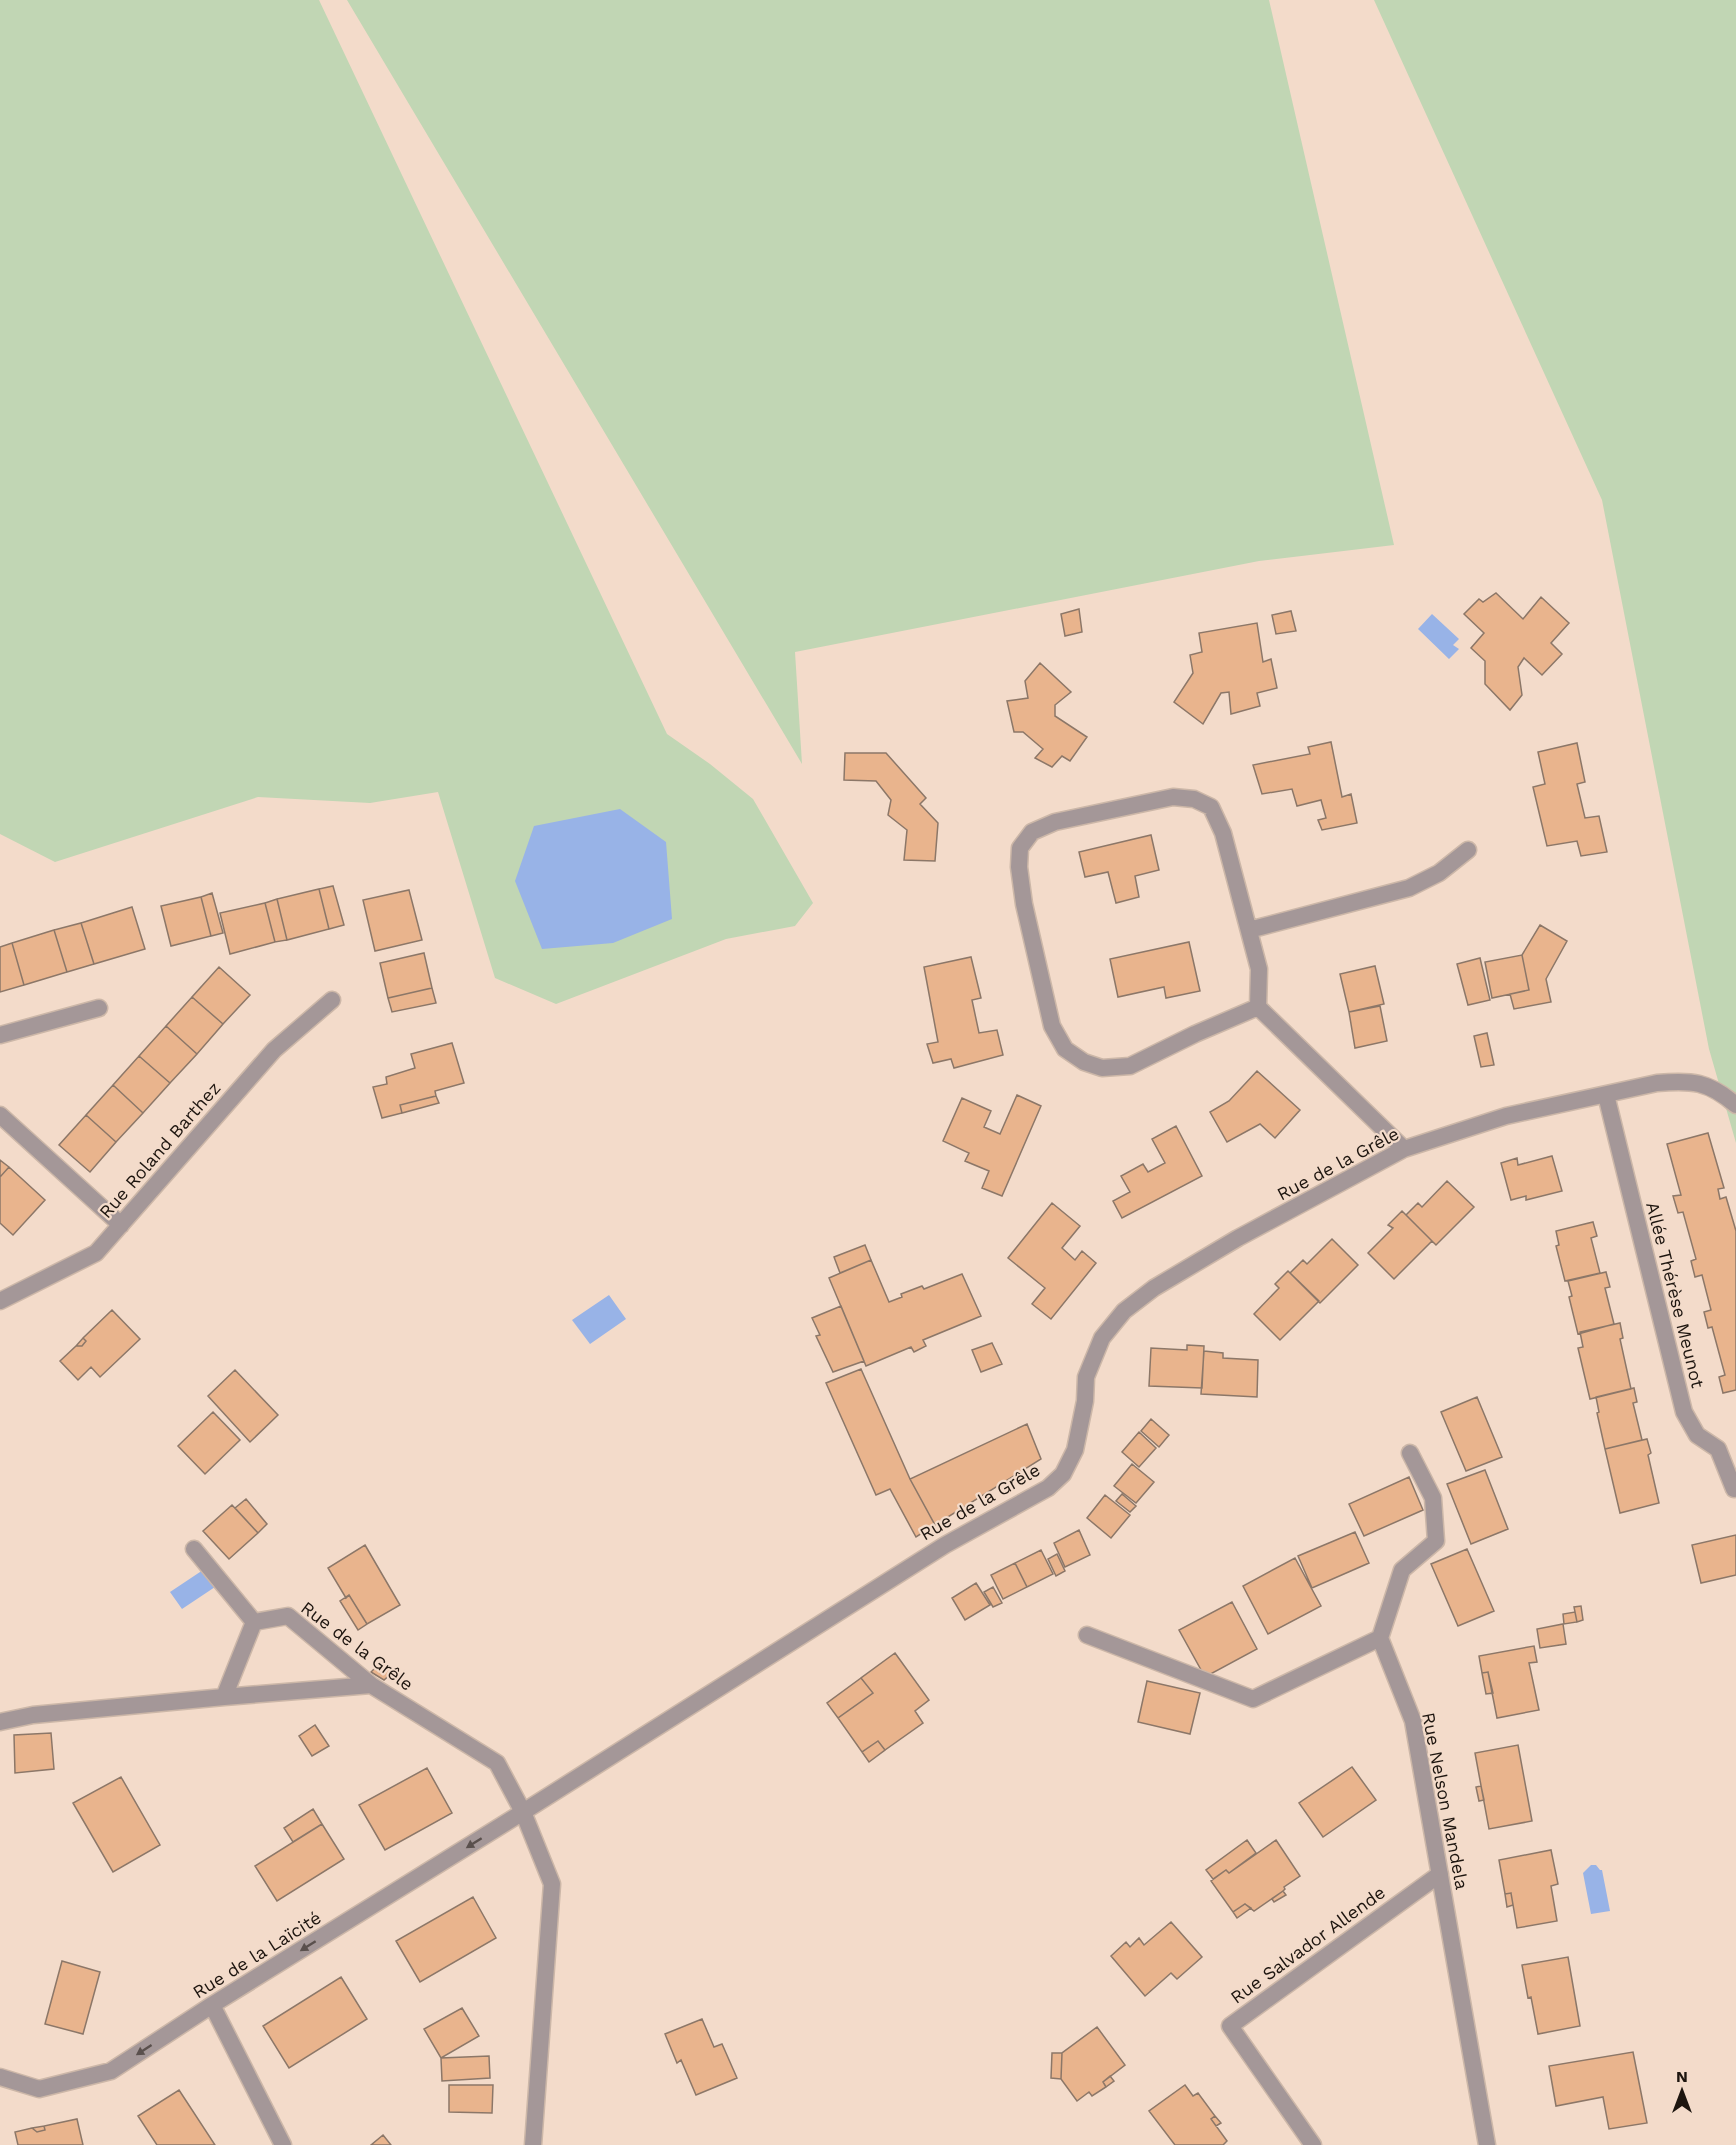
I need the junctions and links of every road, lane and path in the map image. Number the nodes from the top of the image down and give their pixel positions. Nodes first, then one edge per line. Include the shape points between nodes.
1 (1468, 850) dead end
2 (1249, 930) junction
3 (332, 1000) dead end
4 (1258, 1007) junction
5 (99, 1008) dead end
6 (0, 1035) edge
7 (1606, 1095) junction
8 (1736, 1105) edge
9 (0, 1115) edge
10 (1404, 1149) junction
11 (120, 1225) junction
12 (0, 1301) edge
13 (1410, 1454) dead end
14 (1734, 1489) dead end
15 (194, 1549) dead end
16 (254, 1622) junction
17 (1087, 1635) dead end
18 (1380, 1638) junction
19 (371, 1685) junction
20 (224, 1697) junction
21 (0, 1722) edge
22 (523, 1812) junction
23 (1440, 1874) junction
24 (212, 2006) junction
25 (0, 2077) edge
26 (284, 2145) edge
27 (533, 2145) edge
28 (1313, 2145) edge
29 (1487, 2145) edge

1 - 2 street via 1439,873 1409,888
2 - 4 street via 1259,969
2 - 4 street via 1223,833 1211,807 1194,799 1173,796 1055,822 1032,832 1020,848 1024,904 1052,1026 1065,1049 1084,1062 1102,1068 1130,1066
3 - 11 street, Rue Roland Barthez via 274,1050
4 - 10 street
5 - 6 street
7 - 8 street, Rue de la Grêle via 1682,1081 1702,1083
7 - 10 street, Rue de la Grêle via 1506,1116
7 - 14 street, Allée Thérèse Meunot via 1684,1412 1697,1435 1718,1449
9 - 11 street
10 - 22 street, Rue de la Grêle via 1238,1238 1154,1288 1124,1311 1102,1338 1086,1377 1075,1450 1063,1474 1048,1488 945,1545
11 - 12 street, Rue Roland Barthez via 96,1253
13 - 18 street via 1433,1498 1436,1540 1402,1570
15 - 16 street
16 - 19 street, Rue de la Grêle via 288,1616
16 - 20 street
17 - 18 street via 1253,1699
18 - 23 street, Rue Nelson Mandela via 1413,1721
19 - 20 street
19 - 22 street, Rue de la Grêle via 497,1764
20 - 21 street via 33,1715
22 -> 24 street, Rue de la Laïcité
22 - 27 street, Rue de la Grêle via 552,1884
23 - 28 street, Rue Salvador Allende via 1230,2026
23 - 29 street, Rue Nelson Mandela
24 -> 25 street, Rue de la Laïcité via 111,2071 39,2089
24 - 26 street

